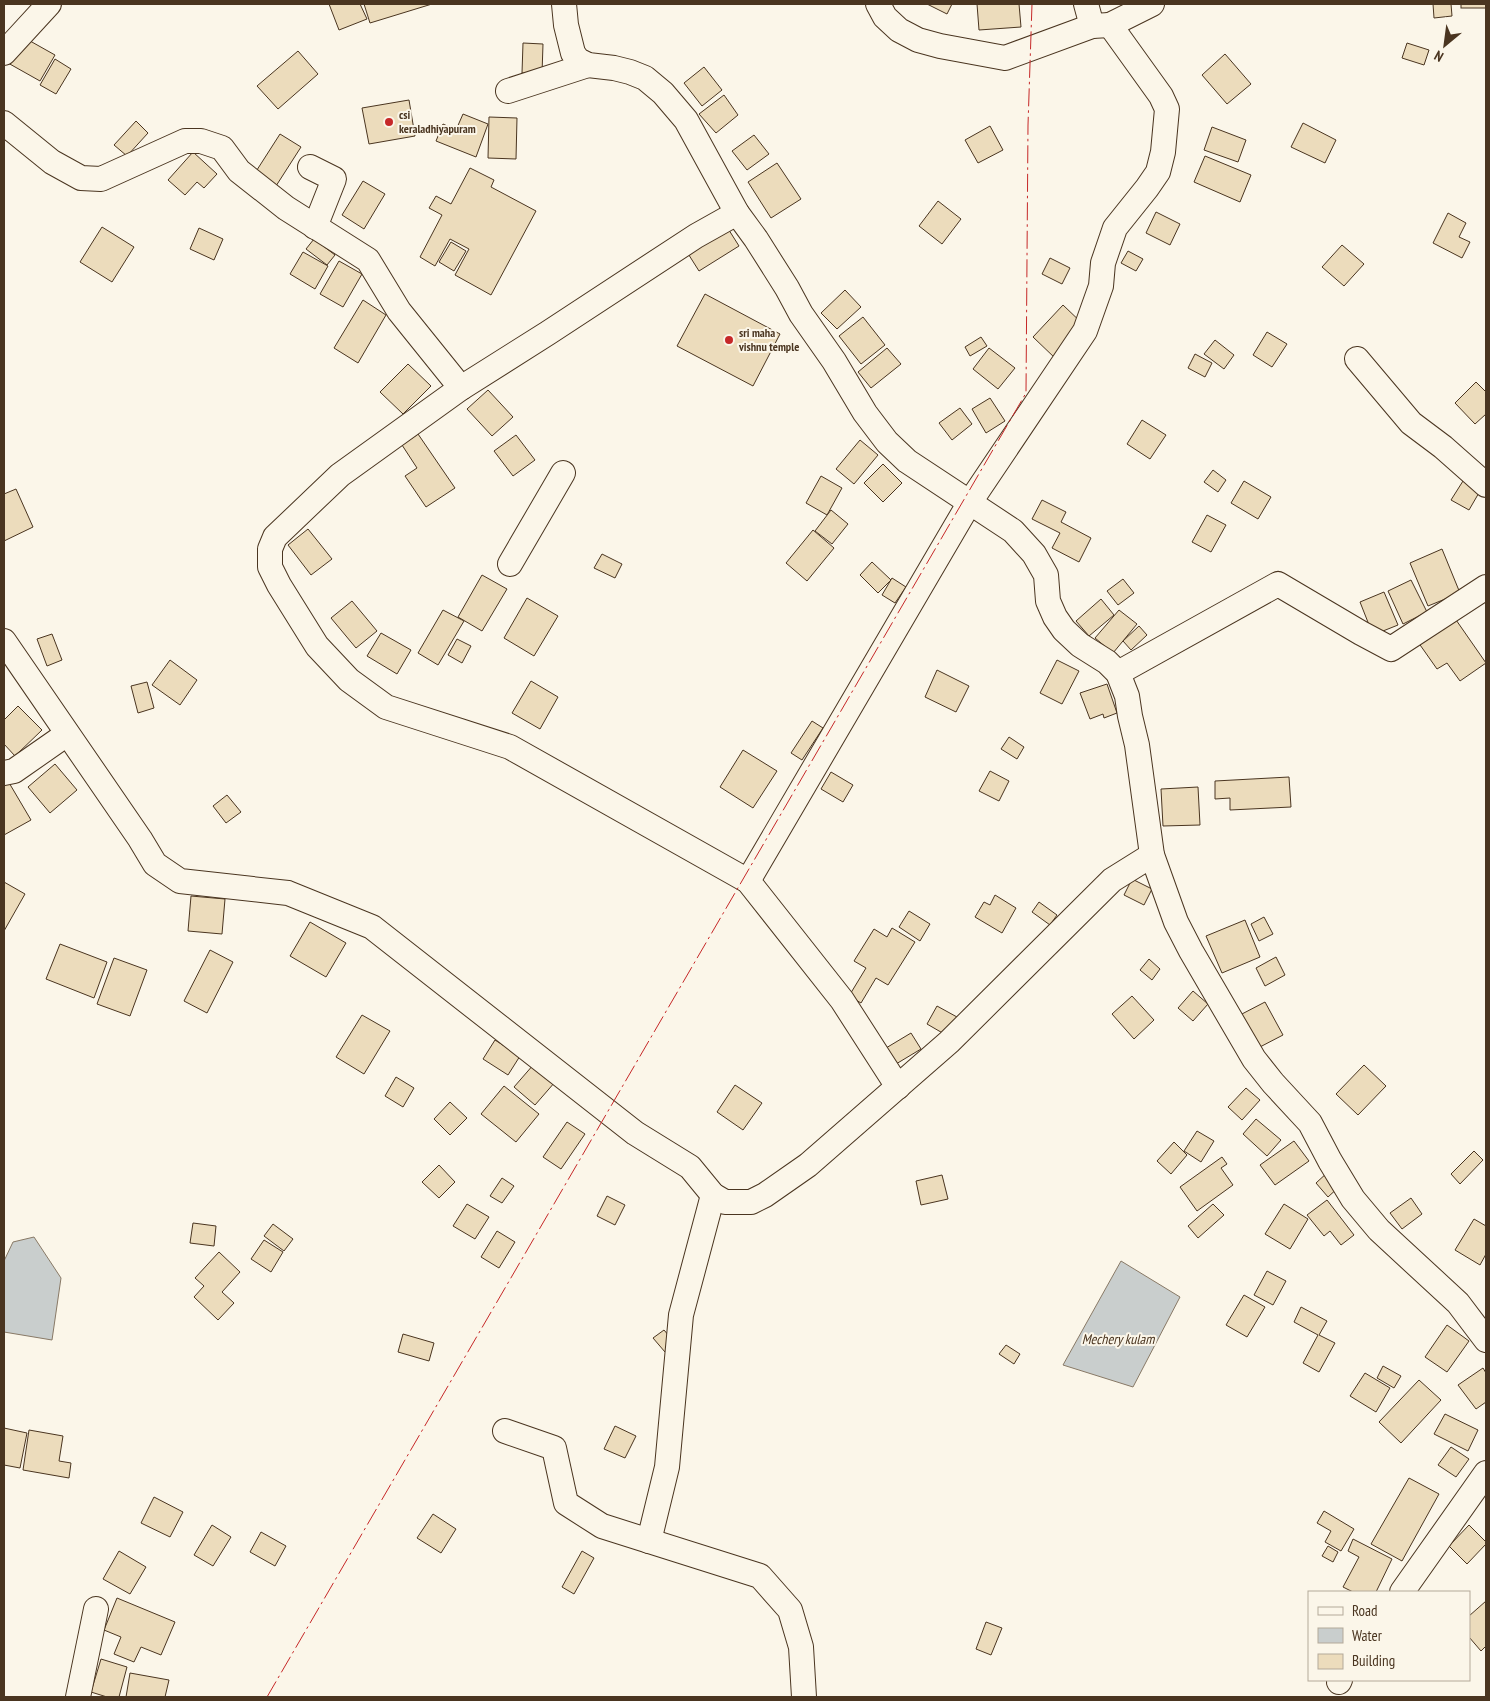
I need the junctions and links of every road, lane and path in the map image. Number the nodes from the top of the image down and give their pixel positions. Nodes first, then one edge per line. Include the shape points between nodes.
1 (49, 4) edge
2 (564, 4) edge
3 (878, 4) edge
4 (1152, 4) edge
5 (1096, 18) edge
6 (4, 53) edge
7 (588, 65) junction
8 (508, 91) dead end
9 (4, 123) edge
10 (310, 167) dead end
11 (737, 213) junction
12 (315, 227) junction
13 (1357, 359) dead end
14 (461, 388) junction
15 (563, 473) dead end
16 (1486, 485) edge
17 (970, 502) junction
18 (510, 564) dead end
19 (1486, 587) edge
20 (4, 641) edge
21 (1118, 673) junction
22 (67, 734) junction
23 (4, 773) edge
24 (1152, 855) junction
25 (748, 881) junction
26 (898, 1086) junction
27 (713, 1195) junction
28 (1486, 1340) edge
29 (504, 1431) dead end
30 (1486, 1473) edge
31 (649, 1541) junction
32 (1403, 1591) edge
33 (96, 1609) dead end
34 (78, 1697) edge
35 (804, 1697) edge

1 - 6 street
2 - 7 street via 573,53
3 - 5 street via 885,17 899,30 918,40 1005,58
4 - 5 street
5 - 17 street via 1161,96 1167,109 1158,172 1115,228 1101,286 1085,331
7 - 8 street
7 - 11 street via 630,72 645,78 663,93 686,120
9 - 12 street via 52,162 81,178 101,179 184,142 208,143 222,148 239,171
10 - 12 street via 334,179
11 - 14 street via 696,236
11 - 17 street via 887,442 907,461
12 - 14 street via 368,260 399,311
13 - 16 street via 1411,423 1444,447
14 - 25 street via 340,475 274,537 270,566 279,585 317,646 349,680 386,707 510,747
15 - 18 street
17 - 21 street via 1013,532 1034,554 1046,575 1048,601 1064,630
17 - 25 street
19 - 21 street via 1391,648 1278,584
20 - 22 street
21 - 24 street via 1128,696 1137,744
22 - 23 street via 14,771
22 - 27 street via 155,864 180,881 288,893 372,927 635,1133 690,1167
24 - 26 street via 1112,880 949,1042
24 - 28 street via 1176,922 1254,1059 1310,1123 1353,1199 1379,1230 1458,1303
25 - 26 street via 842,1000
26 - 27 street via 808,1166 765,1195 750,1202 725,1202
27 - 31 street via 681,1315 667,1467
29 - 31 street via 554,1448 566,1503 602,1526
30 - 32 street
31 - 35 street via 760,1576 790,1610 801,1647
33 - 34 street

